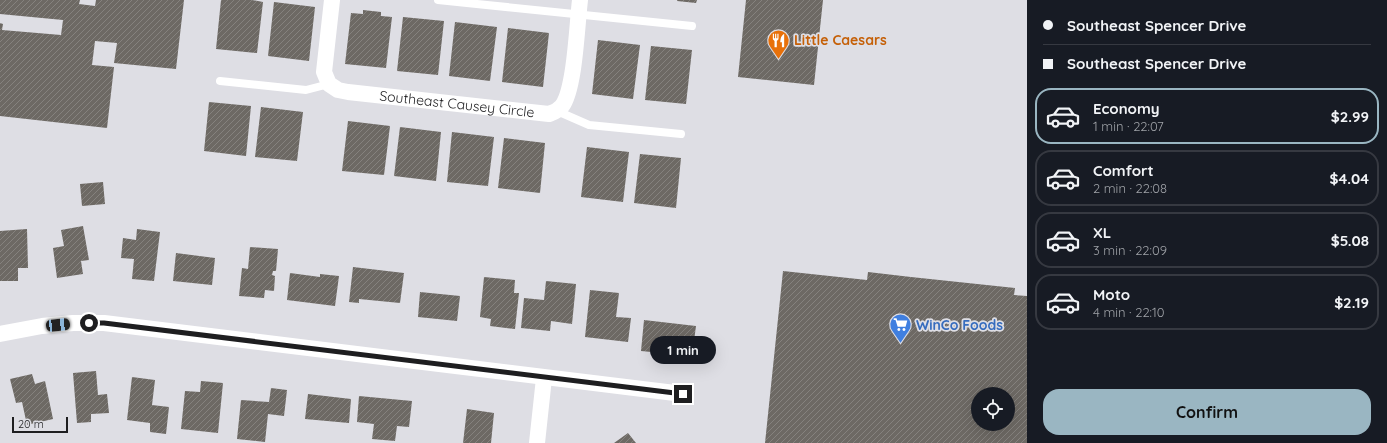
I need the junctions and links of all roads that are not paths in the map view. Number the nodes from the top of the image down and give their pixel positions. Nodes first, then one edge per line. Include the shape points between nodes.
1 (332, 0) edge
2 (438, 0) edge
3 (579, 7) edge
4 (692, 26) dead end
5 (220, 81) dead end
6 (329, 84) junction
7 (557, 111) junction
8 (681, 134) dead end
9 (0, 334) edge
10 (544, 378) junction
11 (683, 394) dead end
12 (537, 443) edge

1 - 6 street via 324,72
2 - 3 lane
3 - 4 lane
3 - 7 street via 571,83 563,105
5 - 6 lane via 306,90
6 - 7 street, Southeast Causey Circle via 338,90 348,92 549,114
7 - 8 lane via 589,125
9 - 10 street via 42,326 104,323
10 - 11 street
10 - 12 street

